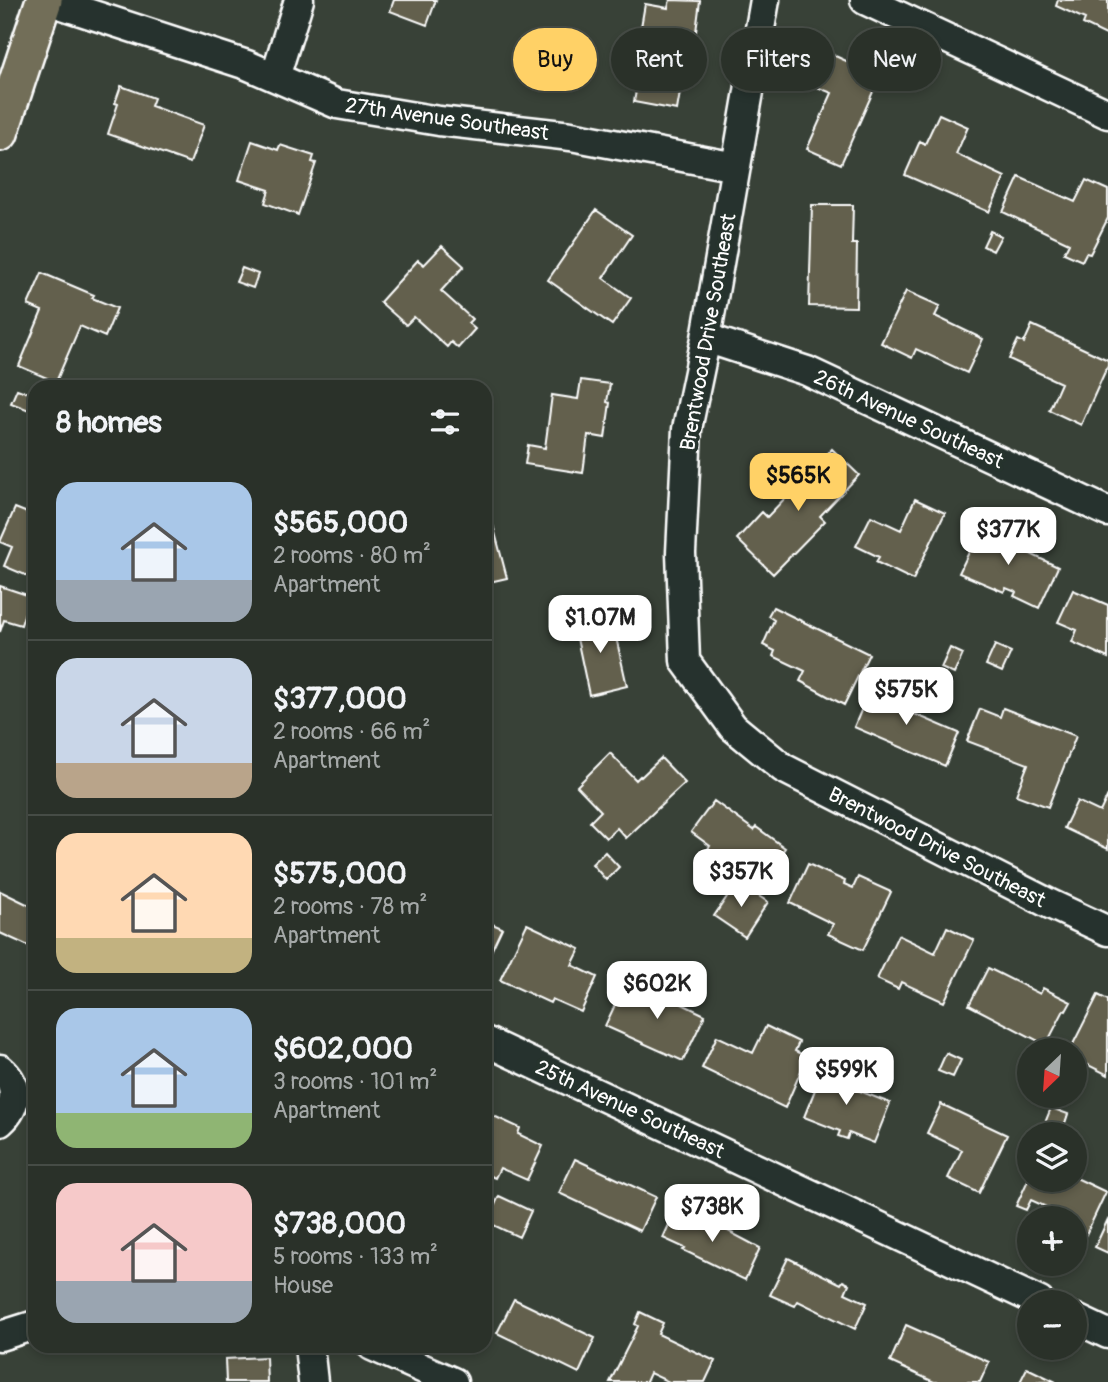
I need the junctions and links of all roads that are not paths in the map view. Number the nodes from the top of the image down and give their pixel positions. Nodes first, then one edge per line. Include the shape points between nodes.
1 (46, 0) edge
2 (299, 0) edge
3 (765, 0) edge
4 (865, 0) edge
5 (275, 77) junction
6 (1108, 114) edge
7 (0, 133) edge
8 (736, 167) junction
9 (706, 338) junction
10 (1108, 512) edge
11 (1108, 931) edge
12 (492, 1044) edge
13 (0, 1069) edge
14 (0, 1122) edge
15 (1017, 1291) edge
16 (1087, 1324) edge
17 (28, 1327) edge
18 (1108, 1334) edge
19 (0, 1336) edge
20 (310, 1353) edge
21 (388, 1353) edge
22 (313, 1382) edge
23 (453, 1382) edge

1 - 5 street, 27th Avenue Southeast
1 - 7 main road
2 - 5 street
3 - 8 street, Brentwood Drive Southeast
4 - 6 street
5 - 8 street, 27th Avenue Southeast via 337,104 571,136
8 - 9 street, Brentwood Drive Southeast
9 - 10 street, 26th Avenue Southeast via 807,371
9 - 11 street, Brentwood Drive Southeast via 687,429 681,553 685,661 733,727 783,768
12 - 15 street, 25th Avenue Southeast
13 - 14 street via 13,1084 15,1095
16 - 18 street
17 - 19 street
20 - 22 street
21 - 23 street

